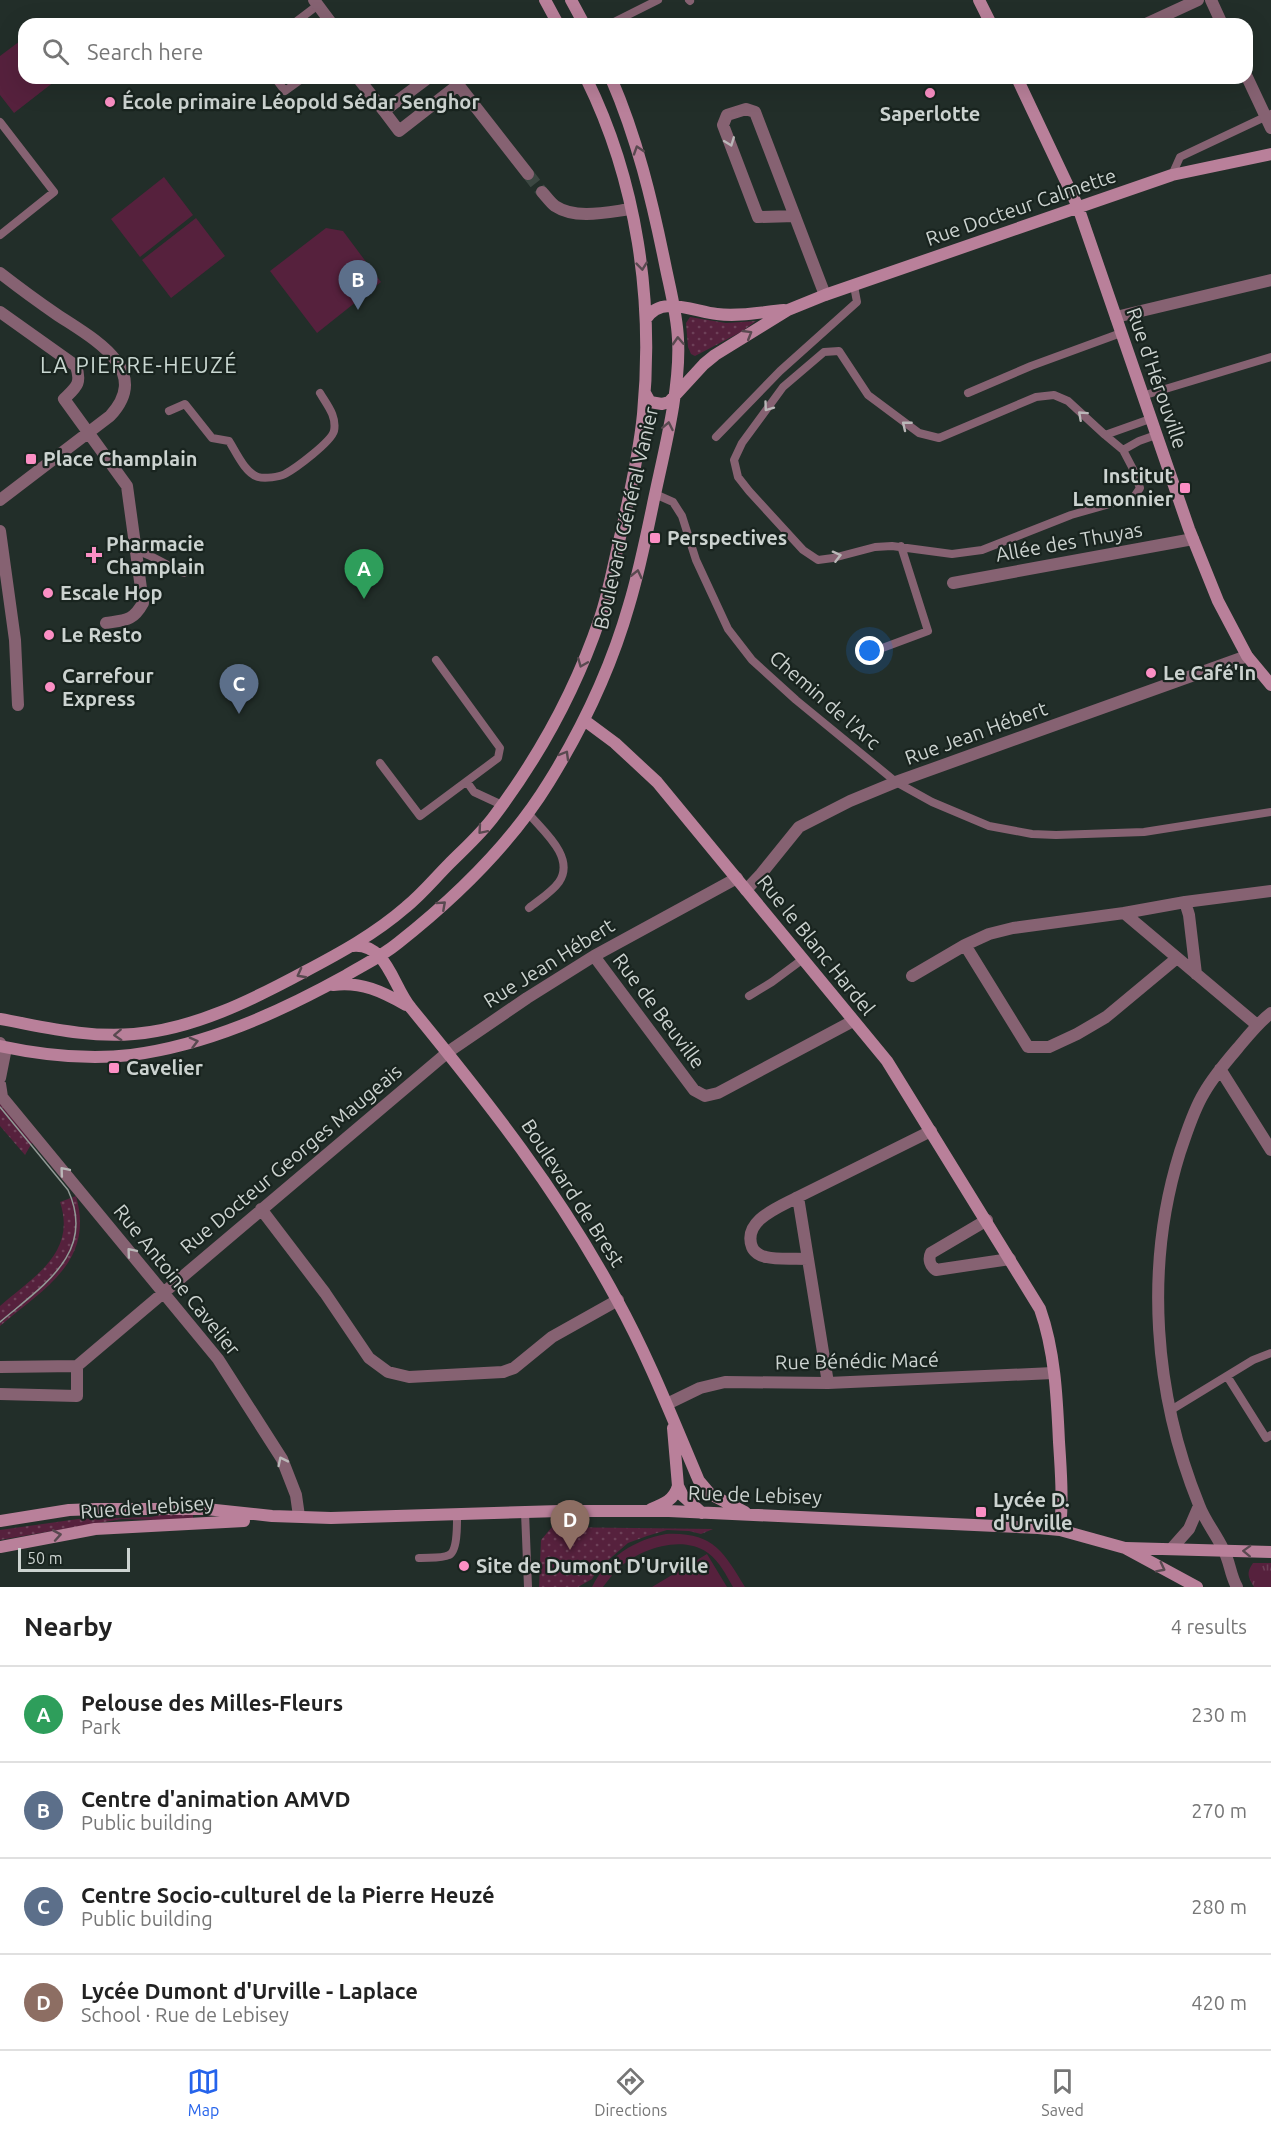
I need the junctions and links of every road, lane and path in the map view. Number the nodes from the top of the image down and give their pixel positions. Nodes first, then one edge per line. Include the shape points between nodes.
1 (545, 0) edge
2 (571, 0) edge
3 (658, 0) edge
4 (979, 0) edge
5 (1198, 0) edge
6 (1211, 0) edge
7 (316, 3) edge
8 (300, 18) edge
9 (327, 18) edge
10 (555, 18) edge
11 (581, 18) edge
12 (622, 18) edge
13 (988, 18) edge
14 (1159, 18) edge
15 (1219, 18) edge
16 (280, 84) edge
17 (295, 84) edge
18 (363, 84) edge
19 (420, 84) edge
20 (454, 84) edge
21 (458, 84) edge
22 (588, 84) edge
23 (613, 84) edge
24 (1023, 84) edge
25 (1251, 84) edge
26 (384, 111) junction
27 (1269, 119) edge
28 (0, 122) edge
29 (1271, 154) edge
30 (528, 174) tunnel mouth
31 (1172, 176) junction
32 (542, 192) tunnel mouth
33 (1078, 207) junction
34 (631, 209) junction
35 (795, 216) junction
36 (0, 235) edge
37 (0, 273) edge
38 (1271, 280) edge
39 (854, 286) junction
40 (825, 295) junction
41 (674, 306) junction
42 (788, 310) junction
43 (0, 312) edge
44 (1116, 317) junction
45 (646, 319) junction
46 (1121, 333) junction
47 (1271, 357) edge
48 (320, 393) dead end
49 (645, 393) junction
50 (968, 393) dead end
51 (1142, 396) junction
52 (673, 399) junction
53 (169, 411) dead end
54 (1150, 419) junction
55 (88, 433) junction
56 (1105, 435) junction
57 (1156, 435) junction
58 (716, 437) dead end
59 (1123, 450) junction
60 (655, 494) junction
61 (0, 500) edge
62 (0, 531) edge
63 (1193, 539) junction
64 (901, 546) junction
65 (136, 551) junction
66 (184, 573) dead end
67 (953, 583) dead end
68 (106, 623) dead end
69 (877, 650) dead end
70 (1247, 657) junction
71 (436, 660) dead end
72 (1271, 685) edge
73 (18, 705) dead end
74 (584, 720) junction
75 (380, 763) dead end
76 (467, 782) junction
77 (896, 782) junction
78 (502, 805) junction
79 (1271, 812) edge
80 (528, 813) junction
81 (737, 878) junction
82 (746, 890) junction
83 (1271, 891) edge
84 (1185, 902) junction
85 (529, 908) dead end
86 (1124, 913) junction
87 (398, 943) junction
88 (965, 945) junction
89 (351, 947) junction
90 (380, 956) junction
91 (594, 956) junction
92 (1177, 958) junction
93 (803, 959) junction
94 (350, 972) junction
95 (1196, 974) junction
96 (390, 975) junction
97 (912, 976) dead end
98 (364, 986) junction
99 (319, 990) junction
100 (749, 996) dead end
101 (410, 1008) junction
102 (1271, 1012) edge
103 (0, 1019) edge
104 (853, 1021) junction
105 (1257, 1025) junction
106 (1, 1045) edge
107 (448, 1052) junction
108 (1220, 1069) junction
109 (0, 1078) edge
110 (0, 1084) edge
111 (931, 1131) junction
112 (1271, 1150) edge
113 (798, 1197) junction
114 (261, 1209) junction
115 (987, 1220) junction
116 (808, 1259) junction
117 (1010, 1259) junction
118 (164, 1291) junction
119 (618, 1300) junction
120 (1271, 1353) edge
121 (77, 1366) junction
122 (0, 1367) edge
123 (1053, 1373) junction
124 (1227, 1376) junction
125 (828, 1383) junction
126 (0, 1394) edge
127 (667, 1404) junction
128 (1171, 1410) junction
129 (672, 1418) junction
130 (1271, 1435) edge
131 (699, 1481) junction
132 (678, 1486) junction
133 (688, 1500) junction
134 (1199, 1506) junction
135 (645, 1511) junction
136 (669, 1511) junction
137 (525, 1512) junction
138 (457, 1513) junction
139 (702, 1513) junction
140 (749, 1514) junction
141 (299, 1516) junction
142 (0, 1521) edge
143 (1060, 1530) junction
144 (0, 1547) edge
145 (1173, 1547) junction
146 (1125, 1548) junction
147 (1224, 1550) junction
148 (1271, 1551) edge
149 (419, 1558) dead end
150 (528, 1587) edge
151 (1197, 1587) edge
152 (1237, 1587) edge

1 - 10 street
2 - 11 street
3 - 12 lane
4 - 13 street
5 - 14 street
6 - 15 street
7 - 8 lane
7 - 9 street
16 - 17 lane via 285,91
18 - 26 street
19 - 26 street
20 - 26 street via 399,131
21 - 30 street
22 - 34 street, Boulevard Général Vanier via 615,152
41 -> 23 street, Boulevard Général Vanier via 643,165
24 - 33 street, Rue d'Hérouville
25 - 27 street
27 - 31 lane via 1180,157
28 - 36 lane via 54,192
29 - 31 street, Rue Docteur Calmette
31 - 33 street, Rue Docteur Calmette
32 - 34 street via 568,212
33 - 39 street, Rue Docteur Calmette
33 - 44 street, Rue d'Hérouville
34 -> 45 street, Boulevard Général Vanier
35 -> 35 street via 755,112 746,109 727,115 723,125 758,217
35 - 40 street
37 - 55 street via 102,345 121,366 121,402
38 - 44 street
39 - 40 street, Rue Docteur Calmette
39 - 58 lane via 857,302 780,371
40 - 42 street, Rue Docteur Calmette
41 - 42 street, Rue Docteur Calmette via 717,314
41 - 45 street via 657,309
52 -> 41 street, Boulevard Général Vanier via 678,365
52 -> 42 street, Rue Docteur Calmette via 710,359
43 - 55 street via 76,366 77,385 64,399
44 - 46 street, Rue d'Hérouville
45 - 49 street, Boulevard Général Vanier
46 - 50 lane
46 - 51 street, Rue d'Hérouville
47 - 51 lane
48 - 53 lane via 333,415 334,432 284,475 269,477 257,477 248,470 229,441 212,438 185,404
49 - 52 street via 648,401 654,403 666,404
49 -> 78 street, Boulevard Général Vanier via 634,476 600,617 558,715
51 - 54 street, Rue d'Hérouville
60 -> 52 street, Boulevard Général Vanier
54 - 56 lane
54 - 57 street, Rue d'Hérouville
55 - 61 street
55 - 65 street via 127,486
56 - 59 lane
56 -> 64 lane via 1068,401 1054,395 1036,397 939,438 919,433 868,395 839,351 824,352 783,387 769,405 738,452 735,469 749,491 803,550 818,560 875,547
57 - 59 lane
57 - 63 street, Rue d'Hérouville
59 - 64 lane via 1140,488 1134,497 1071,515 982,550 952,554
74 -> 60 street, Boulevard Général Vanier via 630,604
60 - 77 lane, Chemin de l'Arc via 673,502 682,516 696,560 728,628 752,660
62 - 73 street via 15,640
63 - 67 street, Allée des Thuyas
63 - 70 street, Rue d'Hérouville via 1218,601
64 - 69 lane via 928,631
65 - 66 lane
65 - 68 street via 143,603 129,620
70 - 72 street, Rue d'Hérouville
70 - 77 street, Rue Jean Hébert
71 - 76 lane via 500,748 498,758
80 -> 74 street, Boulevard Général Vanier
74 - 81 street, Rue le Blanc Hardel via 657,782
75 - 76 lane via 420,816
76 - 78 lane via 474,792
77 - 79 lane, Chemin de l'Arc via 969,819 1032,834 1144,832
77 - 82 street, Rue Jean Hébert via 799,827
78 -> 89 street, Boulevard Général Vanier via 474,840 407,906
80 - 85 lane via 557,846 563,860 559,882
87 -> 80 street, Boulevard Général Vanier via 486,862
81 - 82 street, Rue le Blanc Hardel
81 - 91 street, Rue Jean Hébert
82 - 93 street, Rue le Blanc Hardel
83 - 84 street
84 - 86 street
84 - 95 street
86 - 88 street via 1013,928
86 - 92 street
87 - 90 street, Boulevard Général Vanier
87 - 96 street via 388,954
88 - 92 street via 1028,1047 1049,1047 1087,1029
88 - 97 street
89 - 90 street via 367,947
89 - 94 street via 346,961
89 -> 103 street, Boulevard Général Vanier via 257,997 203,1018 148,1032 83,1035
90 - 94 street, Boulevard Général Vanier
90 - 96 street
91 - 104 street, Rue de Beuville via 694,1090 705,1096 718,1093
91 - 107 street, Rue Jean Hébert
92 - 95 street
93 - 100 lane
93 - 104 street, Rue le Blanc Hardel
94 - 98 street
94 - 99 street, Boulevard Général Vanier
95 - 105 street
96 - 101 street
98 - 99 street via 340,984
98 - 101 street
106 -> 99 street, Boulevard Général Vanier via 51,1054 149,1052 244,1025
101 - 107 street, Boulevard de Brest
102 - 105 street
104 - 111 street, Rue le Blanc Hardel via 887,1061
105 - 108 street
106 - 109 street via 5,1059
107 - 114 street, Rue Docteur Georges Maugeais
107 - 119 street, Boulevard de Brest via 550,1188
108 - 112 street
108 - 128 street via 1203,1093 1189,1124 1163,1222 1158,1326
118 -> 110 street, Rue Antoine Cavelier via 2,1097
111 - 113 street
111 - 115 street, Rue le Blanc Hardel
113 - 116 street
113 - 116 street via 752,1227 751,1246 764,1257
114 - 118 street, Rue Docteur Georges Maugeais
114 - 119 street via 369,1358 388,1371 409,1377 503,1372 514,1368 552,1337
115 - 117 street, Rue le Blanc Hardel
115 - 117 street via 931,1253 932,1266 936,1270
116 - 125 street
117 - 123 street, Rue le Blanc Hardel via 1040,1309
118 - 121 street, Rue Docteur Georges Maugeais
141 -> 118 street, Rue Antoine Cavelier via 296,1495 282,1460 218,1359
119 - 127 street, Boulevard de Brest
120 - 124 lane
121 - 122 street
121 - 126 street via 77,1396
123 - 125 street, Rue Bénédic Macé
123 - 143 street, Rue le Blanc Hardel via 1061,1466
124 - 128 lane
124 - 130 lane via 1266,1438
125 - 127 street, Rue Bénédic Macé via 725,1382 700,1388
127 - 129 street, Boulevard de Brest
128 - 134 street
129 - 131 street, Boulevard de Brest
129 - 132 street, Boulevard de Brest
131 - 133 street
131 - 140 street, Boulevard de Brest via 710,1494
132 - 133 street
132 - 135 street via 676,1495 667,1503
133 - 136 street
133 - 139 street
134 - 145 street via 1189,1529
134 - 147 street
135 - 136 street, Rue de Lebisey
135 - 137 street, Rue de Lebisey
136 - 139 street, Rue de Lebisey
137 - 138 street, Rue de Lebisey
137 - 150 lane
138 - 141 street, Rue de Lebisey
138 - 149 lane via 453,1552 448,1556
139 - 140 street, Rue de Lebisey
140 - 143 street, Rue de Lebisey
141 - 142 street, Rue de Lebisey via 206,1509 96,1509
144 -> 141 street, Rue de Lebisey via 95,1529
143 - 146 street, Rue de Lebisey
145 - 146 street
145 - 147 street
146 -> 151 street, Rue de Lebisey
148 -> 147 street
147 - 152 street

